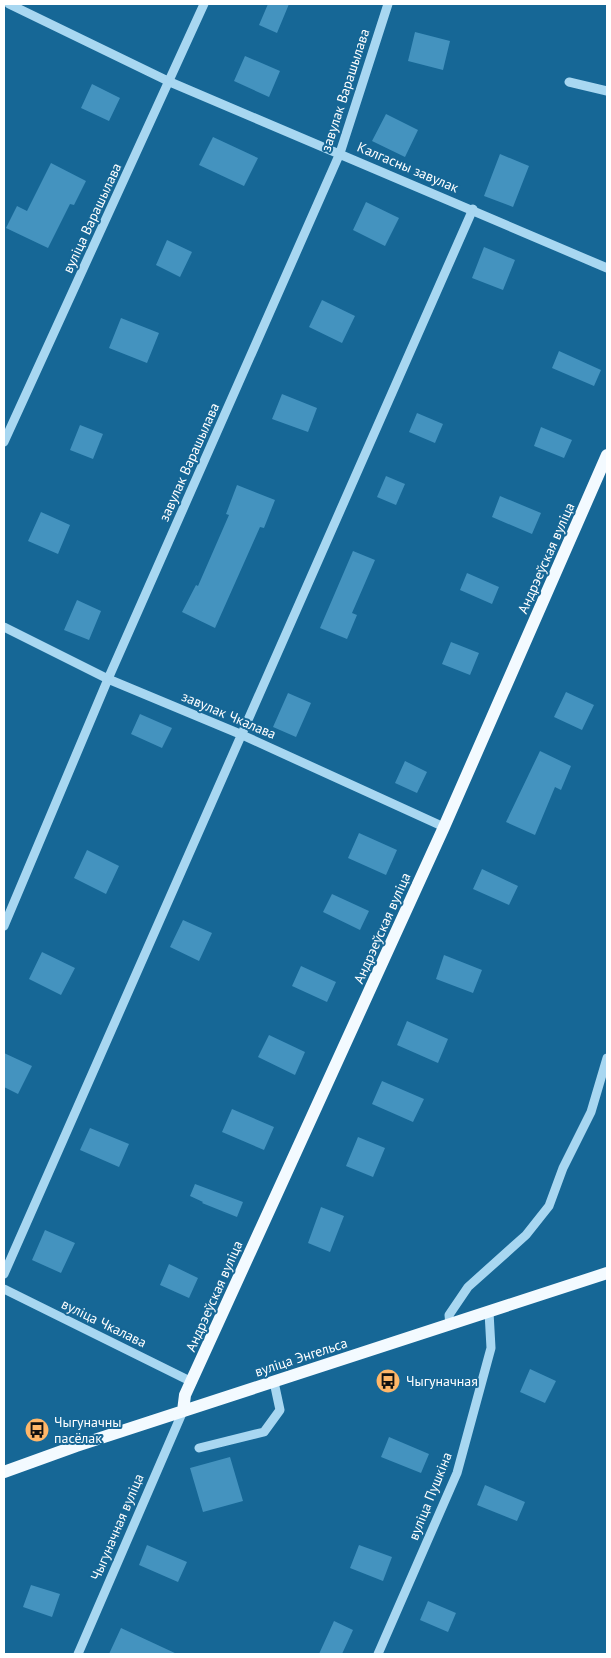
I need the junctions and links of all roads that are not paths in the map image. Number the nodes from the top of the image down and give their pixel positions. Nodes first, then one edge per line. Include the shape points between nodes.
1 (9, 4) edge
2 (204, 4) edge
3 (388, 4) edge
4 (170, 82) junction
5 (569, 82) dead end
6 (607, 91) edge
7 (340, 153) junction
8 (473, 209) junction
9 (607, 268) edge
10 (4, 442) edge
11 (607, 456) edge
12 (4, 627) edge
13 (108, 679) junction
14 (240, 734) junction
15 (444, 827) junction
16 (4, 926) edge
17 (607, 1058) edge
18 (607, 1273) edge
19 (4, 1274) edge
20 (4, 1289) edge
21 (489, 1312) junction
22 (450, 1325) junction
23 (192, 1382) junction
24 (274, 1382) junction
25 (183, 1411) junction
26 (199, 1448) dead end
27 (4, 1472) edge
28 (78, 1654) edge
29 (378, 1654) edge

1 - 4 street, Калгасны завулак
2 - 4 street, вуліца Варашылава
3 - 7 street, завулак Варашылава
4 - 7 street, Калгасны завулак
4 - 10 street, вуліца Варашылава
5 - 6 street
7 - 8 street, Калгасны завулак
7 - 13 street, завулак Варашылава
8 - 9 street, Калгасны завулак
8 - 14 street
11 - 15 main road, Андрэеўская вуліца
12 - 13 street, завулак Чкалава
13 - 14 street, завулак Чкалава
13 - 16 street, завулак Варашылава
14 - 15 street, завулак Чкалава
14 - 19 street
15 - 23 main road, Андрэеўская вуліца
17 - 22 street via 592,1112 563,1168 549,1206 526,1235 468,1287 450,1315
18 - 21 main road, вуліца Энгельса
20 - 23 street, вуліца Чкалава
21 - 22 main road, вуліца Энгельса
21 - 29 street, вуліца Пушкіна via 491,1348 458,1473
22 - 24 main road, вуліца Энгельса
23 - 25 main road, Андрэеўская вуліца
24 - 25 main road, вуліца Энгельса
24 - 26 street via 280,1410 264,1432
25 - 27 main road, вуліца Энгельса
25 - 28 street, Чыгуначная вуліца

